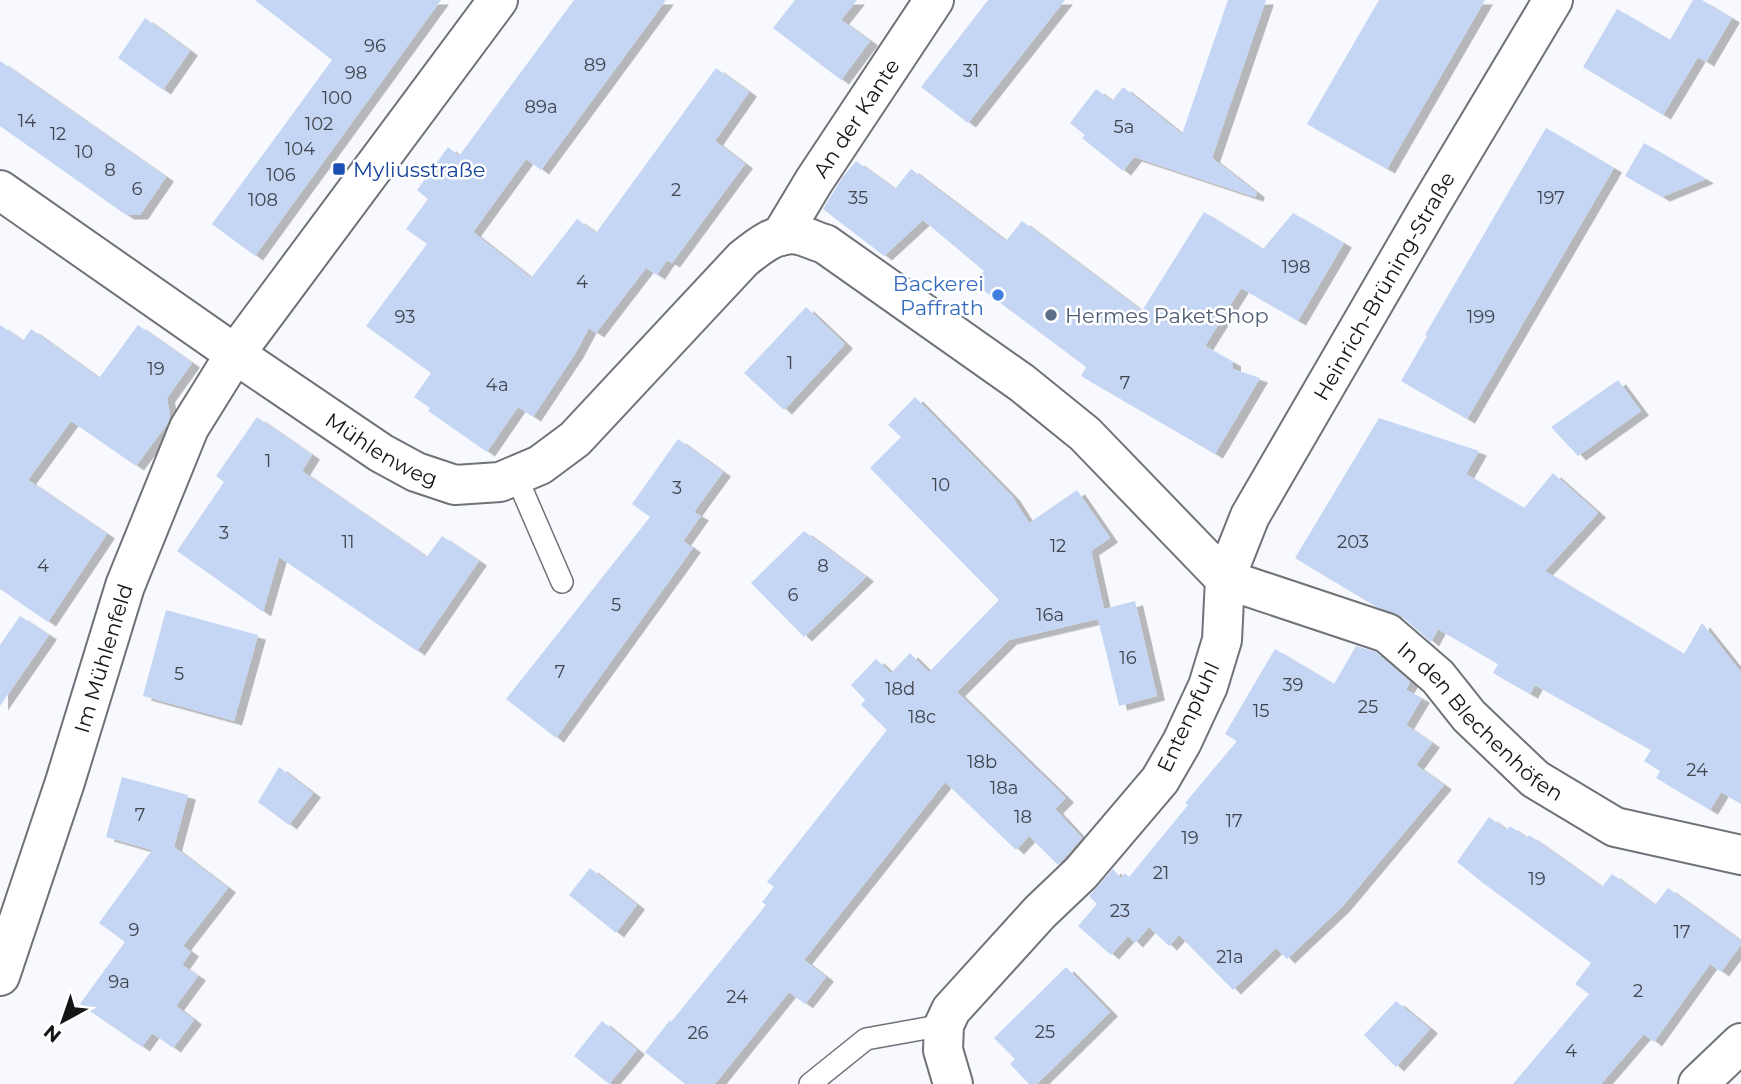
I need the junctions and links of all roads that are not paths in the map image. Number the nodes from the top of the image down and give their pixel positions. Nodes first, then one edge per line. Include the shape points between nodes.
1 (498, 0) edge
2 (934, 0) edge
3 (1553, 0) edge
4 (0, 190) edge
5 (780, 236) junction
6 (235, 354) junction
7 (516, 475) junction
8 (1225, 579) junction
9 (562, 582) dead end
10 (1741, 855) edge
11 (0, 976) edge
12 (944, 1024) junction
13 (1741, 1043) edge
14 (810, 1084) edge
15 (953, 1084) edge
16 (1698, 1084) edge

1 - 6 street
2 - 5 street, An der Kante
3 - 8 street, Heinrich-Brüning-Straße via 1250,516
4 - 6 street, Mühlenweg
5 - 7 street, Mühlenweg via 743,259 575,439 540,465
5 - 8 street via 797,235 825,244 1022,383 1085,434
6 - 7 street, Mühlenweg via 416,472 456,485 500,482
6 - 11 street, Im Mühlenfeld via 189,428 125,586
7 - 9 lane
8 - 10 street, In den Blechenhöfen via 1387,633 1438,677 1469,716 1535,779 1615,827
8 - 12 street, Entenpfuhl via 1222,640 1208,686 1160,780 1082,873 951,1010
12 - 14 lane via 866,1039
12 - 15 street via 943,1049
13 - 16 street

